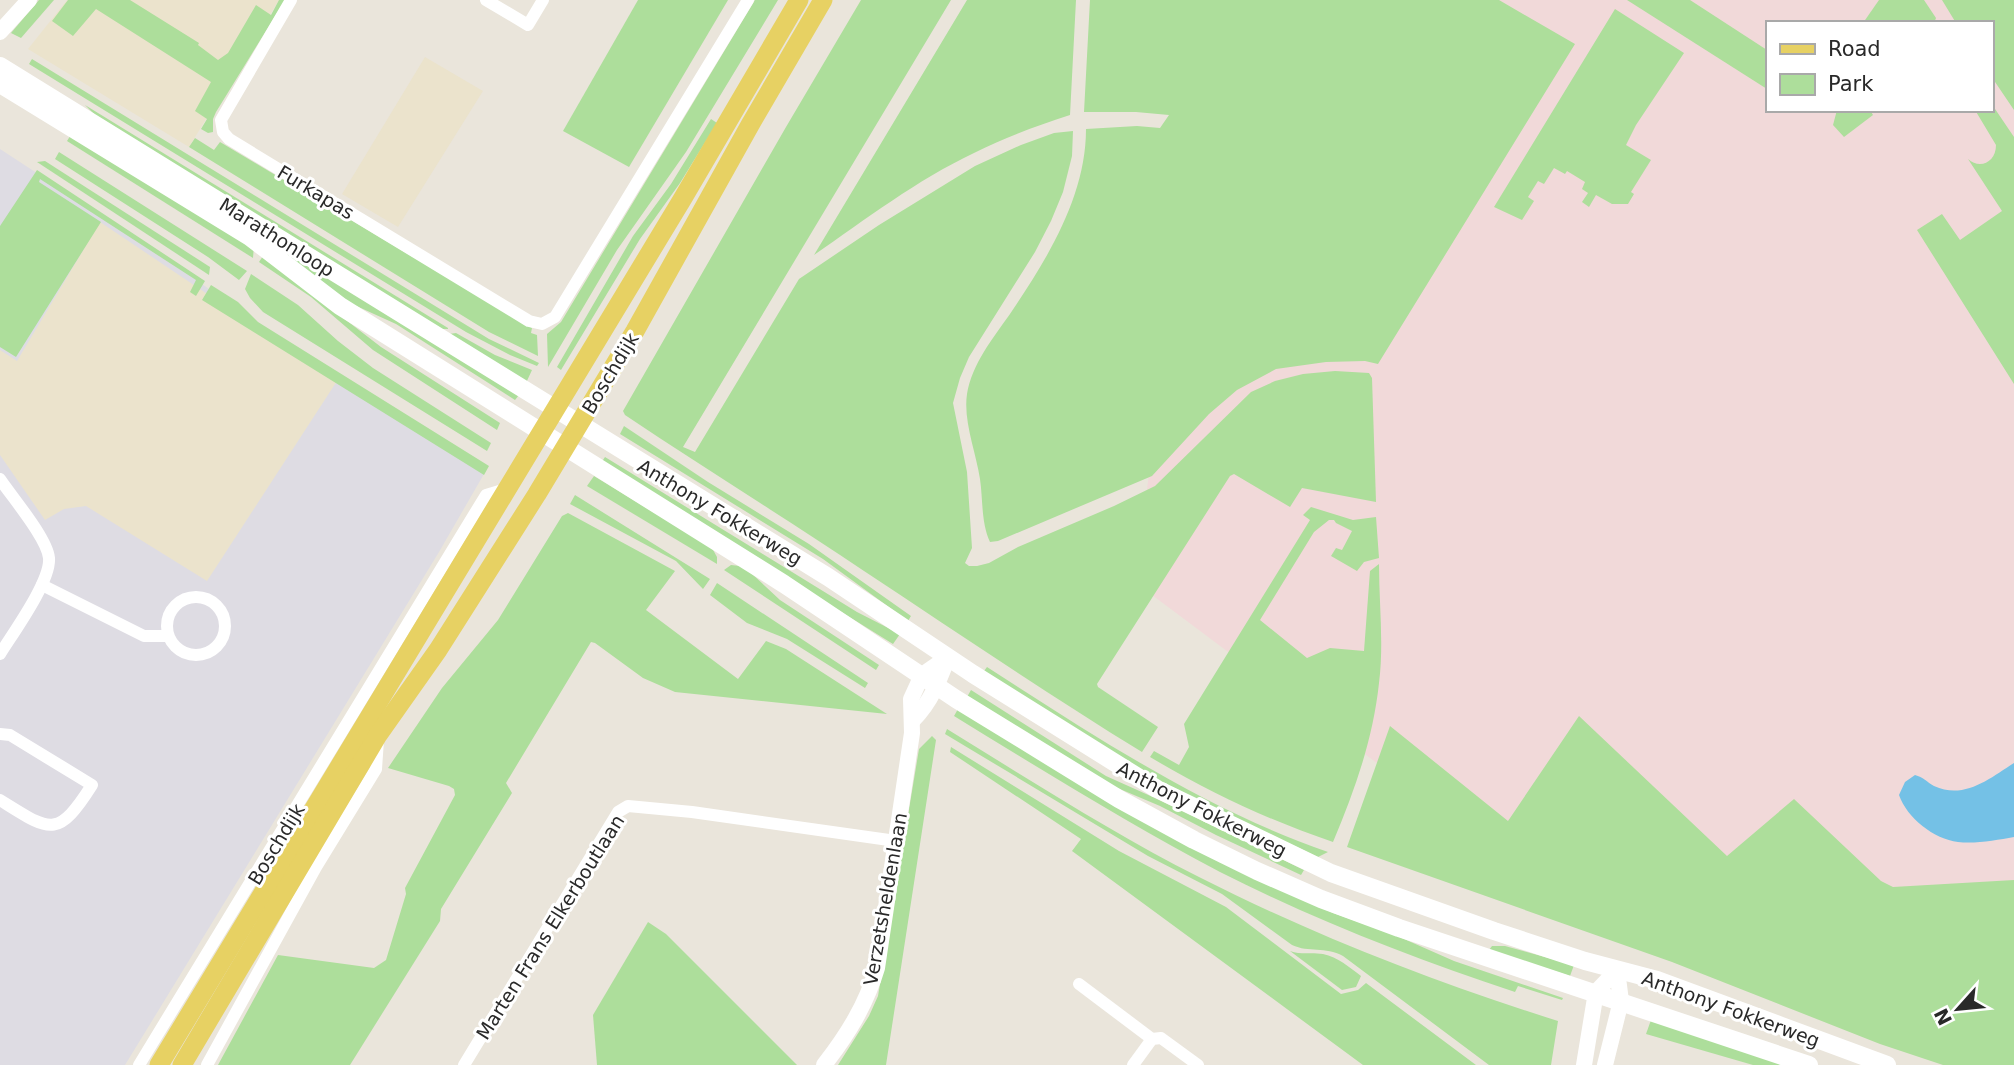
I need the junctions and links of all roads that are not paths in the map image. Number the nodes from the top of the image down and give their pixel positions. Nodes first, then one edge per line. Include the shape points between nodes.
1 (29, 0) edge
2 (291, 0) edge
3 (486, 0) edge
4 (543, 0) edge
5 (748, 0) edge
6 (799, 0) edge
7 (823, 0) edge
8 (0, 32) edge
9 (0, 66) edge
10 (0, 84) edge
11 (553, 409) junction
12 (578, 425) junction
13 (540, 432) junction
14 (564, 448) junction
15 (0, 479) edge
16 (506, 489) junction
17 (42, 585) junction
18 (168, 636) junction
19 (0, 654) edge
20 (948, 657) junction
21 (922, 675) junction
22 (937, 686) junction
23 (913, 720) junction
24 (0, 734) edge
25 (378, 734) junction
26 (0, 800) edge
27 (896, 841) junction
28 (1617, 970) junction
29 (1079, 984) dead end
30 (1596, 992) junction
31 (1622, 1001) junction
32 (1152, 1039) junction
33 (139, 1065) edge
34 (159, 1065) edge
35 (182, 1065) edge
36 (207, 1065) edge
37 (464, 1065) edge
38 (824, 1065) edge
39 (1133, 1065) edge
40 (1198, 1065) edge
41 (1584, 1065) edge
42 (1605, 1065) edge
43 (1809, 1065) edge
44 (1887, 1065) edge

1 - 8 street
2 - 5 street, Furkapas via 221,120 223,132 529,321 542,324 555,317
3 - 4 street via 528,25
6 - 11 main road, Boschdijk
7 - 12 main road, Boschdijk
9 - 11 main road, Marathonloop
10 - 13 main road, Marathonloop via 250,237 340,306
11 - 12 main road, Marathonloop
11 - 13 main road, Boschdijk
12 - 14 main road, Boschdijk
12 - 20 main road, Anthony Fokkerweg via 828,577
13 - 14 main road, Marathonloop
13 - 16 main road, Boschdijk
14 - 21 main road, Anthony Fokkerweg
14 - 25 main road, Boschdijk via 438,650
15 - 17 street via 49,556
16 - 33 street, Boschdijk via 486,495
16 - 34 main road, Boschdijk
17 - 18 street via 144,636
17 - 19 street
18 - 18 street via 185,654 211,652 225,632 222,613 208,599 186,598 173,607 167,619
20 - 21 street
20 - 22 street, Verzetsheldenlaan
20 - 28 main road, Anthony Fokkerweg via 1136,778 1297,858 1494,931
21 - 22 main road, Anthony Fokkerweg
21 - 23 street, Verzetsheldenlaan via 911,699
22 - 23 street, Verzetsheldenlaan
22 - 30 main road, Anthony Fokkerweg via 1119,799 1257,871 1390,925
23 - 27 street, Verzetsheldenlaan
24 - 26 street via 10,735 92,785 76,811 57,825 40,825
25 - 35 main road, Boschdijk
25 - 36 street via 376,769 304,887
27 - 37 street, Marten Frans Elkerboutlaan via 628,806 618,812
27 - 38 street, Verzetsheldenlaan via 877,968 868,998
28 - 30 street
28 - 31 street
28 - 44 main road, Anthony Fokkerweg via 1657,980
29 - 32 street
30 - 31 main road, Anthony Fokkerweg
30 - 41 street
31 - 42 street
31 - 43 main road, Anthony Fokkerweg
32 - 39 street
32 - 40 street via 1161,1038

